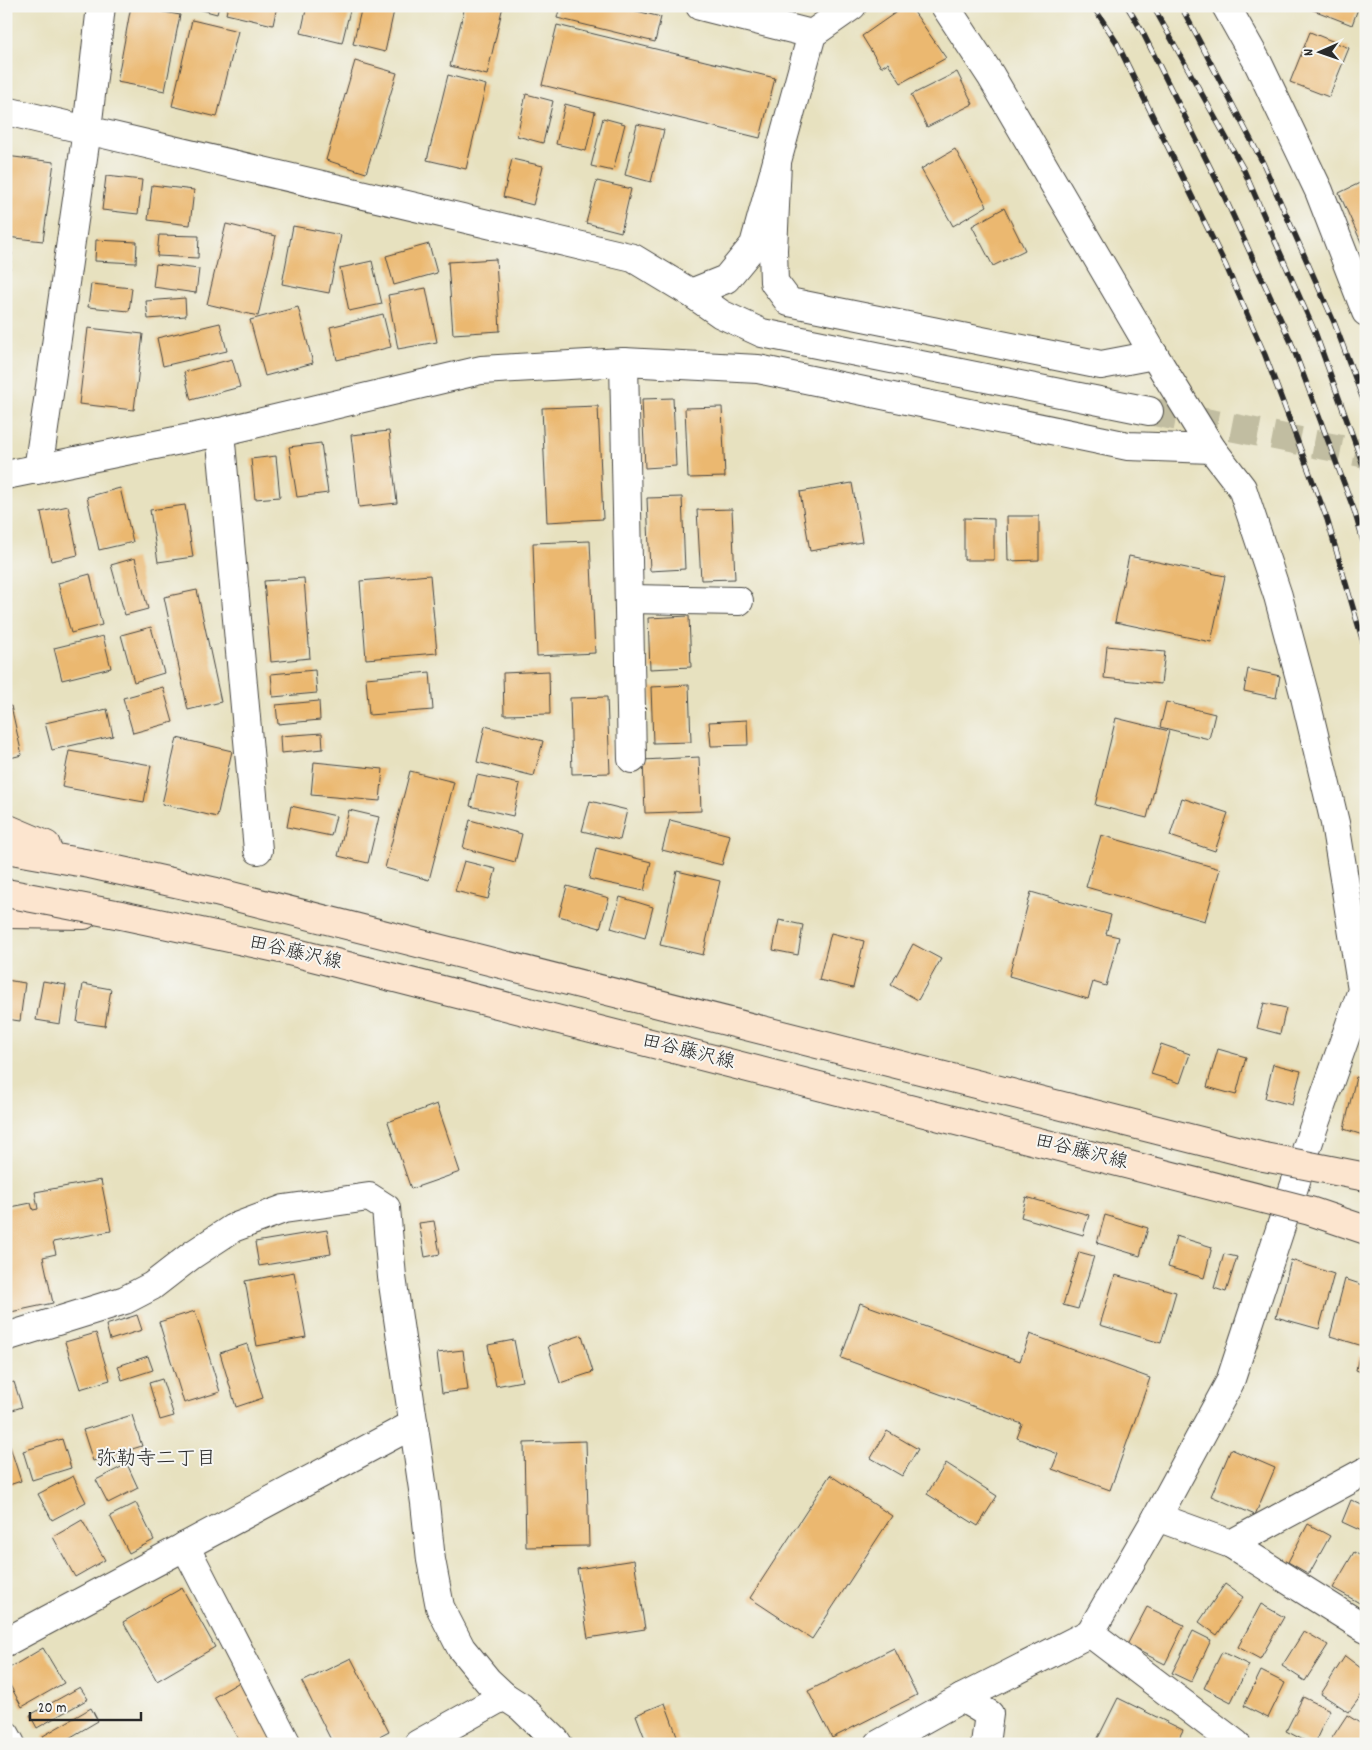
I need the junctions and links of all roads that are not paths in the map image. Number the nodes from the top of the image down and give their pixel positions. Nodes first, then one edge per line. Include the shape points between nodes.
1 (101, 6) edge
2 (700, 6) edge
3 (852, 6) edge
4 (945, 6) edge
5 (1226, 6) edge
6 (812, 34) junction
7 (6, 111) edge
8 (87, 130) junction
9 (777, 162) junction
10 (690, 293) junction
11 (1366, 312) edge
12 (1154, 355) junction
13 (624, 362) junction
14 (1149, 410) tunnel mouth
15 (220, 432) junction
16 (1212, 449) junction
17 (38, 470) junction
18 (6, 476) edge
19 (629, 599) junction
20 (739, 601) dead end
21 (632, 759) dead end
22 (6, 828) edge
23 (6, 850) edge
24 (258, 850) dead end
25 (90, 864) junction
26 (6, 893) edge
27 (6, 914) edge
28 (121, 915) junction
29 (1366, 1177) edge
30 (1366, 1230) edge
31 (6, 1337) edge
32 (414, 1424) junction
33 (1366, 1471) edge
34 (1157, 1517) junction
35 (1231, 1544) junction
36 (185, 1546) junction
37 (1366, 1629) edge
38 (1090, 1634) junction
39 (6, 1642) edge
40 (504, 1696) junction
41 (962, 1698) junction
42 (6, 1734) edge
43 (11, 1744) edge
44 (287, 1744) edge
45 (418, 1744) edge
46 (558, 1744) edge
47 (879, 1744) edge
48 (985, 1744) edge
49 (1236, 1744) edge

1 - 8 street
2 - 6 street
3 - 6 street
4 - 12 street via 991,76
5 - 11 street via 1258,64 1319,191
6 - 9 street
7 - 8 street
8 - 10 street via 632,258
8 - 17 street
9 - 10 street via 754,245 726,279
9 - 12 street via 774,282 789,302 1102,365
10 - 14 street via 722,314 762,333
12 - 16 street
13 - 15 street via 481,370
13 - 16 street via 758,369 1128,446
13 - 19 street
15 - 17 street
15 - 24 street
16 - 34 street via 1242,488 1278,596 1335,823 1362,990 1230,1382
17 - 18 street
19 - 20 street
19 - 21 street
22 - 25 main road
23 - 25 main road
25 - 29 main road, bridge via 216,892 1264,1157
26 - 28 main road, 田谷藤沢線, bridge
27 - 28 main road, bridge
28 - 30 main road, 田谷藤沢線, bridge via 281,949 1310,1211
31 - 32 street via 125,1300 152,1286 233,1228 284,1209 369,1197 386,1208 392,1277
32 - 36 street
32 - 40 street via 440,1607 462,1648
33 - 35 street
34 - 35 street
34 - 38 street
35 - 37 street
36 - 39 street
36 - 44 street
38 - 41 street
38 - 49 street
40 - 45 street
40 - 46 street
41 - 47 street
41 - 48 street via 989,1714
42 - 43 street

